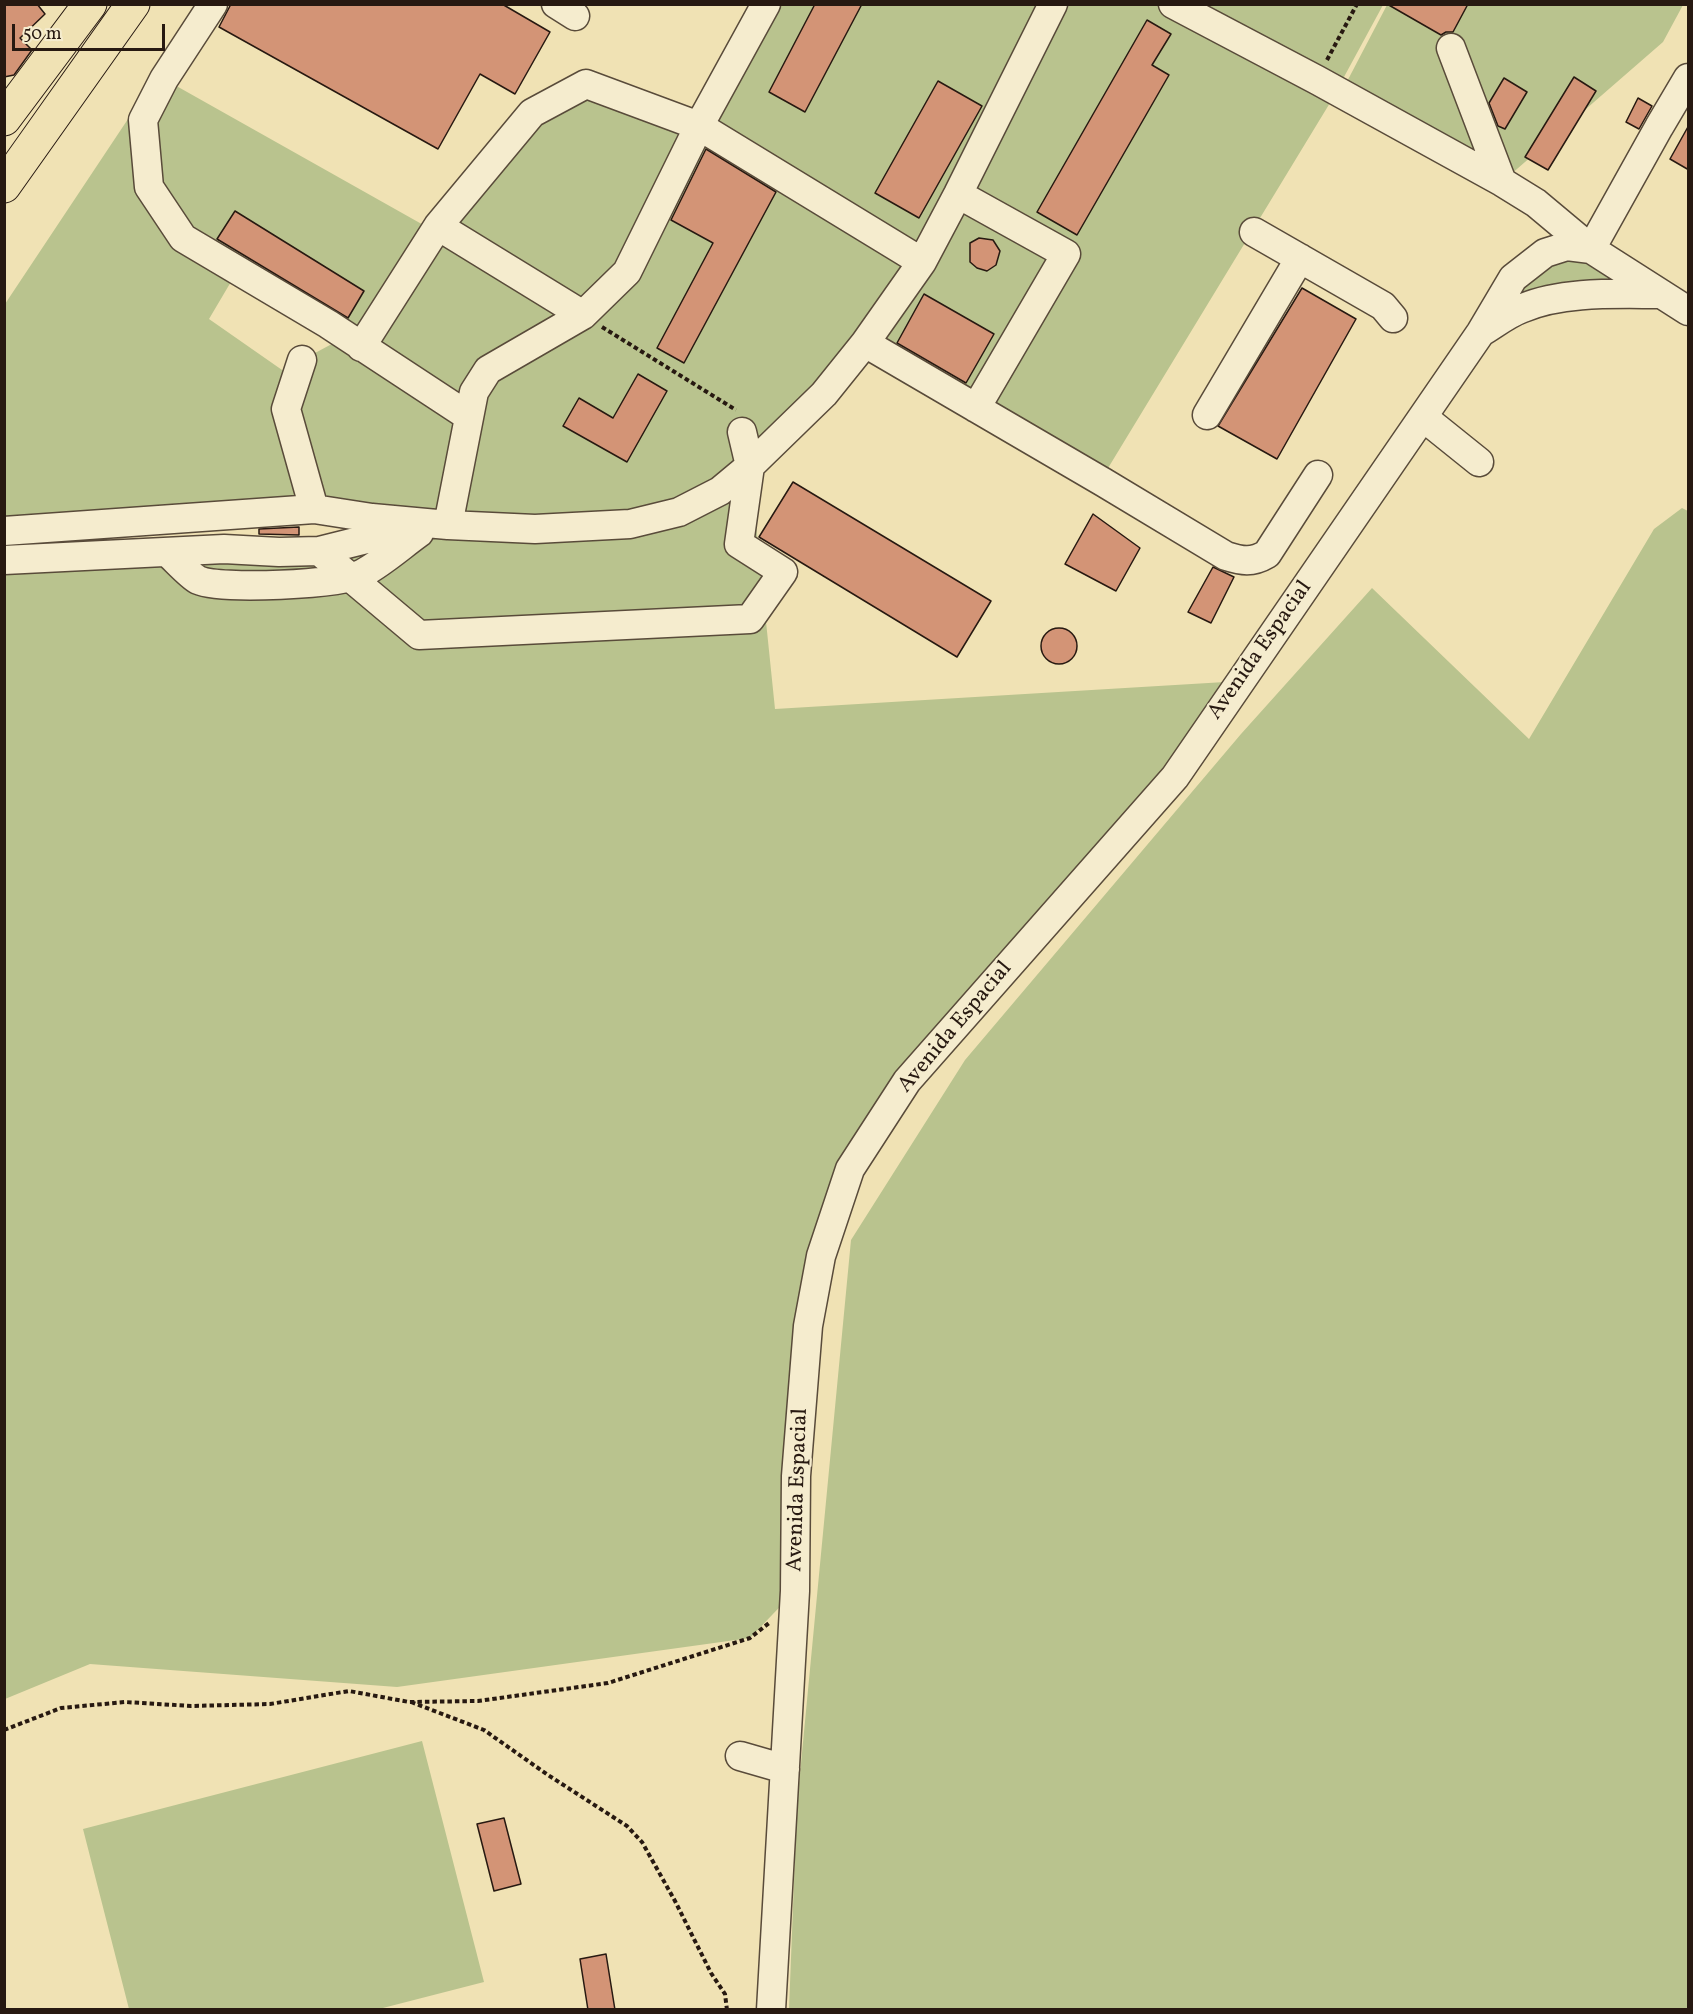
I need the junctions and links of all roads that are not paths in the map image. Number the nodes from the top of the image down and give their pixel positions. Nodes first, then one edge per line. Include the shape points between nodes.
1 (90, 4) edge
2 (133, 4) edge
3 (213, 4) edge
4 (766, 4) edge
5 (1053, 4) edge
6 (1173, 4) edge
7 (1451, 48) dead end
8 (1689, 78) edge
9 (7, 110) edge
10 (699, 126) junction
11 (1502, 182) junction
12 (4, 186) edge
13 (958, 194) junction
14 (438, 226) junction
15 (1254, 232) dead end
16 (1592, 249) junction
17 (1300, 258) junction
18 (922, 262) junction
19 (1660, 294) junction
20 (1689, 310) edge
21 (583, 315) junction
22 (1393, 318) dead end
23 (1481, 332) junction
24 (865, 343) junction
25 (361, 347) junction
26 (302, 360) dead end
27 (976, 408) junction
28 (1207, 415) dead end
29 (468, 416) junction
30 (1423, 417) junction
31 (741, 422) road end
32 (1479, 462) dead end
33 (750, 466) junction
34 (1318, 475) dead end
35 (314, 509) junction
36 (223, 516) junction
37 (134, 522) junction
38 (435, 527) junction
39 (4, 531) edge
40 (224, 549) junction
41 (320, 551) junction
42 (167, 552) junction
43 (137, 554) junction
44 (4, 560) edge
45 (350, 577) junction
46 (740, 1756) dead end
47 (785, 1769) junction
48 (771, 2010) edge

1 - 9 main road
2 - 12 main road
3 - 25 lane via 164,79 143,120 149,187 183,238
4 - 10 lane
5 - 13 lane
6 - 11 lane
7 - 11 lane
8 - 16 lane
10 - 14 lane via 586,84 532,113
10 - 18 lane
10 - 21 lane via 627,272
11 - 16 lane via 1536,203
13 - 18 lane
13 - 27 lane via 1066,254
14 - 21 lane
14 - 25 lane
15 - 17 lane
16 - 19 lane
16 - 23 lane, Avenida Espacial via 1567,246 1545,253 1513,278
17 - 22 lane via 1383,306
17 - 28 lane
18 - 24 lane
19 - 20 lane
19 - 23 lane via 1551,299 1522,308
21 - 29 lane via 488,370 474,392
23 - 30 lane, Avenida Espacial
24 - 27 lane
24 - 33 lane via 824,394
25 - 29 lane
26 - 35 lane via 285,409
27 - 34 lane via 1226,556 1242,561 1256,561 1267,554
29 - 38 lane
30 - 32 lane
30 - 47 lane, Avenida Espacial via 1175,777 907,1081 850,1169 821,1256 808,1326 796,1476 795,1591
31 - 33 lane
33 - 38 lane via 720,491 679,512 630,524 535,529
33 - 45 lane via 740,544 783,572 750,619 418,635
35 - 36 lane
35 - 38 lane
36 - 37 lane
36 - 40 lane
37 - 39 lane
37 - 43 lane
38 - 41 lane
38 - 45 lane via 362,574
40 - 41 lane
40 - 42 lane
41 - 45 lane
42 - 43 lane
42 - 45 lane via 197,579 219,584 283,584
43 - 44 lane
46 - 47 lane
47 - 48 lane, Avenida Espacial

